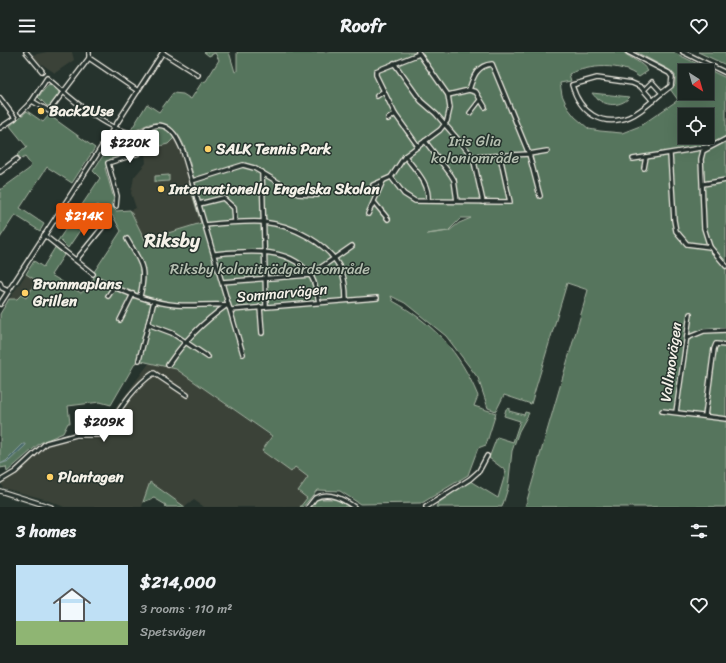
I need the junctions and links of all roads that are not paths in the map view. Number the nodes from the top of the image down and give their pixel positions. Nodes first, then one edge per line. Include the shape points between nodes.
1 (26, 52) edge
2 (89, 52) edge
3 (163, 52) edge
4 (628, 52) edge
5 (683, 52) edge
6 (418, 53) edge
7 (89, 58) junction
8 (394, 62) junction
9 (42, 71) dead end
10 (726, 73) edge
11 (198, 75) dead end
12 (469, 90) junction
13 (644, 90) junction
14 (138, 91) junction
15 (384, 91) junction
16 (64, 92) junction
17 (662, 93) junction
18 (448, 95) junction
19 (378, 96) dead end
20 (0, 98) edge
21 (480, 100) junction
22 (653, 100) junction
23 (32, 101) junction
24 (485, 106) dead end
25 (21, 112) dead end
26 (470, 113) dead end
27 (395, 114) junction
28 (388, 119) dead end
29 (444, 125) junction
30 (115, 127) junction
31 (0, 128) edge
32 (147, 128) junction
33 (726, 140) edge
34 (425, 141) junction
35 (418, 146) junction
36 (710, 147) junction
37 (547, 151) dead end
38 (530, 154) junction
39 (670, 154) junction
40 (405, 156) junction
41 (500, 156) junction
42 (473, 157) junction
43 (646, 157) junction
44 (17, 159) dead end
45 (633, 159) dead end
46 (644, 168) dead end
47 (0, 172) edge
48 (262, 172) junction
49 (391, 177) junction
50 (726, 180) edge
51 (192, 181) junction
52 (384, 181) junction
53 (703, 184) junction
54 (373, 186) dead end
55 (317, 195) dead end
56 (540, 196) dead end
57 (428, 201) junction
58 (457, 201) junction
59 (374, 202) junction
60 (483, 202) junction
61 (199, 204) junction
62 (116, 206) dead end
63 (368, 214) dead end
64 (388, 218) dead end
65 (105, 222) dead end
66 (235, 222) junction
67 (263, 222) junction
68 (205, 225) junction
69 (44, 235) junction
70 (127, 238) dead end
71 (352, 246) dead end
72 (710, 247) junction
73 (264, 252) junction
74 (214, 254) junction
75 (76, 260) junction
76 (335, 260) junction
77 (726, 266) edge
78 (93, 274) dead end
79 (310, 275) junction
80 (265, 279) junction
81 (100, 280) dead end
82 (222, 282) junction
83 (0, 283) edge
84 (114, 287) junction
85 (8, 291) junction
86 (134, 294) junction
87 (108, 296) dead end
88 (140, 296) junction
89 (377, 298) dead end
90 (346, 300) junction
91 (154, 301) junction
92 (318, 302) junction
93 (0, 304) edge
94 (226, 305) junction
95 (266, 306) junction
96 (260, 307) junction
97 (231, 310) junction
98 (690, 314) dead end
99 (120, 320) dead end
100 (148, 324) junction
101 (726, 330) edge
102 (262, 333) dead end
103 (687, 338) junction
104 (185, 341) junction
105 (726, 345) edge
106 (243, 354) dead end
107 (208, 358) dead end
108 (139, 360) dead end
109 (168, 365) dead end
110 (187, 395) dead end
111 (662, 410) dead end
112 (676, 412) junction
113 (705, 416) junction
114 (726, 419) edge
115 (487, 456) dead end
116 (0, 481) edge
117 (0, 491) edge
118 (51, 507) edge
119 (308, 507) edge
120 (354, 507) edge
121 (426, 507) edge

1 - 9 street
2 - 7 street
3 - 11 street
3 - 14 street
4 - 17 street via 669,73 672,77 671,86
5 - 10 street
6 - 8 street
6 - 18 street via 438,77
7 - 14 street
7 - 16 street
8 - 15 street via 376,71
8 - 29 street via 421,101
12 - 18 street
12 - 21 street via 476,92
12 - 38 street via 479,69 485,64 492,64
13 - 17 street via 652,82
13 - 22 street
13 - 22 street via 637,85 597,78 572,85 581,106 601,119 616,120 630,116
14 - 30 street
15 - 19 street
15 - 27 street
16 - 23 street via 49,111
16 - 23 street via 47,78
16 - 30 street via 99,119
17 - 22 street
18 - 29 street via 450,108
20 - 31 street via 15,118
21 - 24 street
21 - 26 street
23 - 25 street
27 - 28 street
27 - 35 street
29 - 34 street
29 - 42 street
30 - 32 street via 136,133
30 - 69 street
32 - 51 street via 156,125 171,130
32 - 62 street via 150,137 141,151 108,163 117,196
33 - 36 street
34 - 35 street
34 - 58 street via 451,175
35 - 40 street
36 - 39 street
36 - 53 street via 703,151 701,159
37 - 38 street
38 - 41 street
38 - 56 street
39 - 43 street
39 - 72 street via 676,231 686,244
40 - 49 street
40 - 57 street via 426,185
41 - 42 street
41 - 60 street via 510,202
42 - 60 street
43 - 45 street
43 - 46 street
44 - 47 street
48 - 51 street via 243,165
48 - 55 street via 298,194
48 - 67 street
49 - 52 street
49 - 57 street via 408,198
50 - 53 street
51 - 61 street
52 - 54 street
52 - 59 street
53 - 72 street via 704,228
57 - 58 street
58 - 60 street
59 - 63 street
59 - 64 street
61 - 66 street via 223,198 234,208
61 - 68 street
65 - 75 street
66 - 67 street
66 - 68 street
67 - 73 street
67 - 76 street via 308,237
68 - 74 street
69 - 75 street
69 - 85 street
70 - 88 street via 143,266 144,279
71 - 76 street
72 - 77 street
73 - 74 street
73 - 79 street via 287,257
73 - 80 street
74 - 82 street
75 - 78 street
76 - 79 street
76 - 90 street via 344,277
79 - 80 street
79 - 92 street via 316,287
80 - 82 street
80 - 95 street
81 - 84 street, Sommarvägen
82 - 97 street
83 - 85 street via 2,288
84 - 86 street, Sommarvägen
84 - 87 street
85 - 93 street
86 - 88 street, Sommarvägen
86 - 99 street
88 - 91 street, Sommarvägen
89 - 90 street, Sommarvägen
90 - 92 street, Sommarvägen
91 - 94 street, Sommarvägen via 175,305
91 - 100 street
92 - 95 street, Sommarvägen
94 - 97 street, Sommarvägen
94 - 104 street via 209,317
95 - 96 street, Sommarvägen
96 - 97 street, Sommarvägen
96 - 102 street
97 - 106 street
98 - 103 street, Vallmovägen
100 - 104 street via 164,329
100 - 108 street
101 - 103 street via 704,331
103 - 112 street, Vallmovägen
104 - 107 street
104 - 109 street
105 - 113 street via 716,344
110 - 116 street via 154,373 145,379 117,413 103,435 76,435 46,443 15,472
111 - 112 street
112 - 113 street
113 - 114 street
115 - 121 street via 479,471 470,479
117 - 118 street
119 - 120 street via 316,498 329,496 343,499

